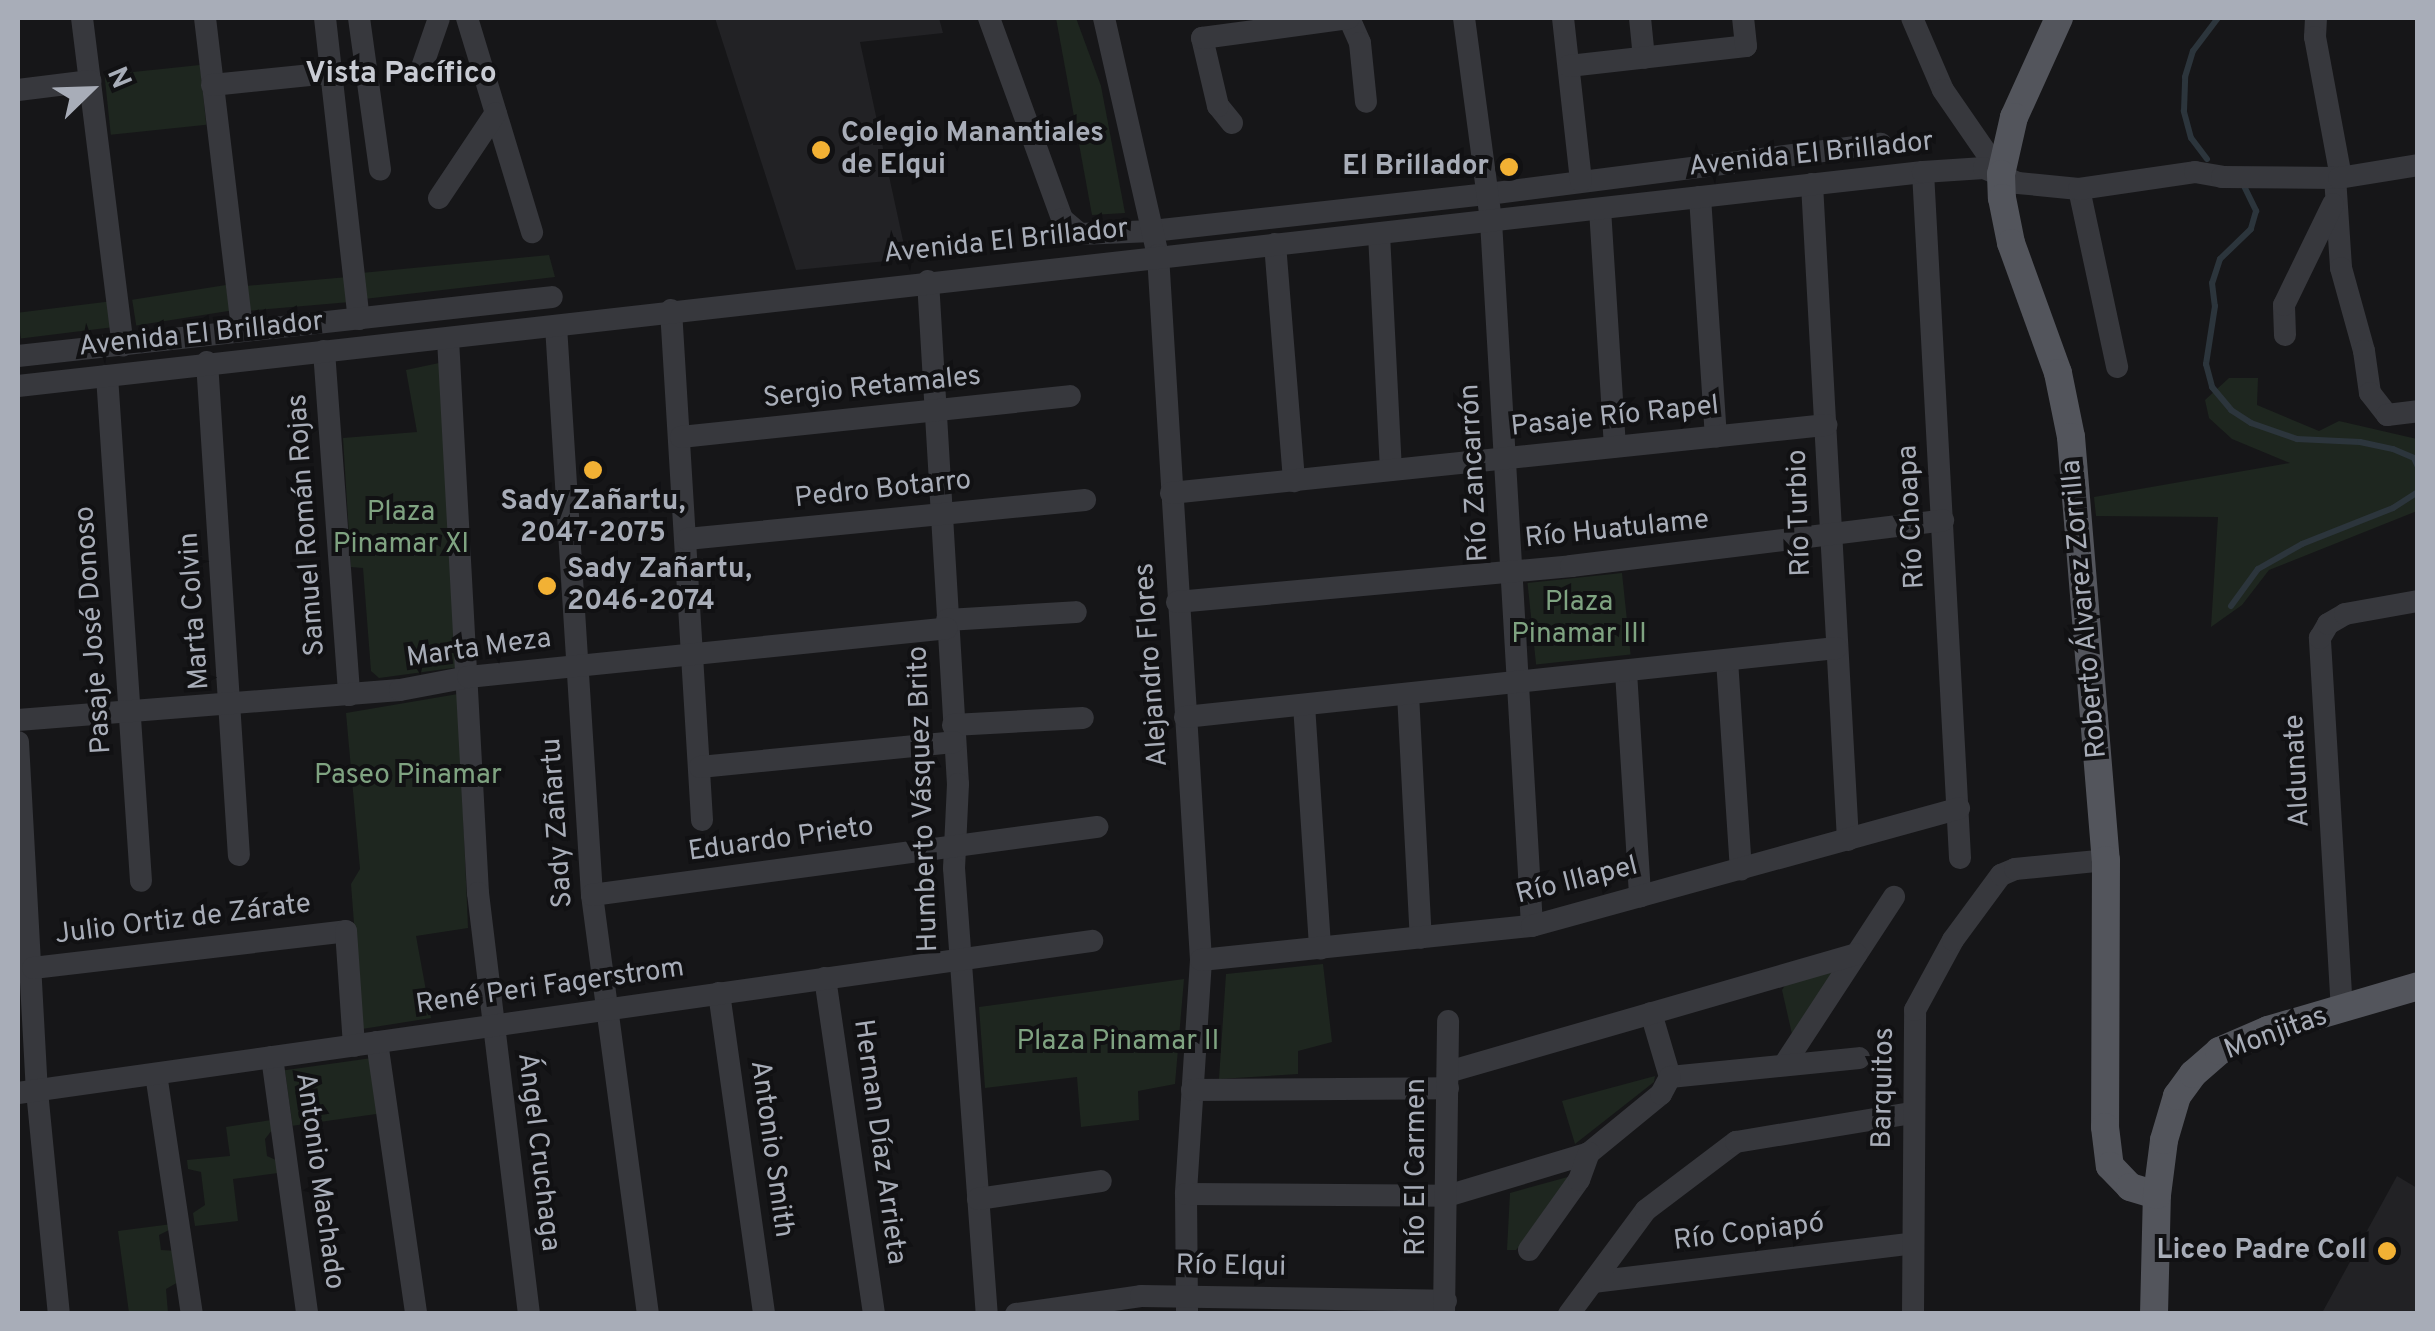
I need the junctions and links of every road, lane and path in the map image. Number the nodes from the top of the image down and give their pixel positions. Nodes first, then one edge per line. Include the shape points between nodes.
1 (82, 18) edge
2 (204, 18) edge
3 (325, 18) edge
4 (359, 18) edge
5 (438, 18) edge
6 (467, 18) edge
7 (988, 18) edge
8 (1104, 18) edge
9 (1349, 18) edge
10 (1464, 18) edge
11 (1563, 18) edge
12 (1640, 18) edge
13 (1742, 18) edge
14 (1912, 18) edge
15 (2059, 18) edge
16 (2316, 18) edge
17 (1644, 58) junction
18 (1569, 66) junction
19 (422, 70) dead end
20 (90, 82) junction
21 (332, 84) junction
22 (212, 85) junction
23 (18, 90) edge
24 (369, 91) junction
25 (1366, 102) dead end
26 (496, 113) junction
27 (1232, 123) dead end
28 (1881, 144) dead end
29 (2418, 166) edge
30 (380, 170) dead end
31 (1923, 172) junction
32 (2001, 174) junction
33 (1581, 181) junction
34 (2338, 183) junction
35 (1812, 184) junction
36 (2078, 189) junction
37 (1488, 194) junction
38 (1700, 197) junction
39 (439, 198) dead end
40 (1600, 209) junction
41 (1491, 221) junction
42 (1152, 231) junction
43 (532, 232) dead end
44 (1378, 234) junction
45 (1275, 244) junction
46 (1158, 255) junction
47 (928, 281) junction
48 (552, 297) dead end
49 (672, 310) junction
50 (444, 311) junction
51 (360, 318) junction
52 (545, 328) junction
53 (242, 330) junction
54 (2285, 335) dead end
55 (448, 339) junction
56 (122, 345) junction
57 (324, 351) junction
58 (18, 356) edge
59 (207, 362) junction
60 (2117, 367) dead end
61 (107, 376) junction
62 (18, 386) edge
63 (1070, 396) dead end
64 (934, 411) junction
65 (2418, 411) edge
66 (1826, 425) junction
67 (1716, 436) junction
68 (681, 438) junction
69 (1615, 447) junction
70 (1504, 458) junction
71 (1391, 470) junction
72 (1294, 481) junction
73 (1171, 494) junction
74 (1085, 500) dead end
75 (940, 514) junction
76 (1942, 520) junction
77 (1830, 536) junction
78 (686, 539) junction
79 (1510, 572) junction
80 (1177, 602) junction
81 (2418, 602) edge
82 (1076, 612) dead end
83 (947, 624) junction
84 (1836, 648) junction
85 (693, 654) junction
86 (1727, 660) junction
87 (578, 666) junction
88 (1626, 672) junction
89 (468, 678) junction
90 (1516, 683) junction
91 (1408, 694) junction
92 (349, 695) junction
93 (232, 702) junction
94 (1304, 705) junction
95 (130, 712) junction
96 (1184, 717) junction
97 (1083, 718) dead end
98 (18, 720) edge
99 (954, 733) junction
100 (18, 742) edge
101 (700, 767) junction
102 (1958, 808) junction
103 (702, 820) dead end
104 (1097, 827) dead end
105 (1848, 840) junction
106 (953, 848) junction
107 (239, 855) dead end
108 (1960, 858) dead end
109 (2106, 860) junction
110 (1741, 870) junction
111 (140, 881) dead end
112 (592, 896) junction
113 (1640, 897) junction
114 (1894, 897) dead end
115 (1532, 926) junction
116 (1421, 938) junction
117 (1092, 941) dead end
118 (1320, 948) junction
119 (1856, 954) junction
120 (960, 959) junction
121 (1201, 960) junction
122 (33, 968) junction
123 (825, 978) junction
124 (2418, 986) edge
125 (720, 993) junction
126 (604, 1010) junction
127 (2342, 1010) junction
128 (1651, 1014) junction
129 (1448, 1021) dead end
130 (492, 1026) junction
131 (366, 1044) junction
132 (272, 1057) junction
133 (1859, 1058) dead end
134 (1784, 1066) junction
135 (156, 1074) junction
136 (1670, 1076) junction
137 (1448, 1080) junction
138 (1192, 1090) junction
139 (28, 1092) edge
140 (1912, 1113) junction
141 (1589, 1153) junction
142 (1102, 1180) dead end
143 (1186, 1194) junction
144 (2157, 1195) junction
145 (1447, 1196) junction
146 (978, 1199) junction
147 (1913, 1243) junction
148 (1529, 1250) dead end
149 (1592, 1282) junction
150 (1187, 1305) edge
151 (1445, 1307) edge
152 (1090, 1308) edge
153 (2154, 1308) edge
154 (59, 1314) edge
155 (192, 1314) edge
156 (307, 1314) edge
157 (416, 1314) edge
158 (529, 1314) edge
159 (648, 1314) edge
160 (764, 1314) edge
161 (874, 1314) edge
162 (987, 1314) edge
163 (1016, 1314) edge
164 (1569, 1314) edge
165 (1913, 1314) edge

1 - 20 street
2 - 22 street
3 - 21 street
4 - 24 street
5 - 19 street
6 - 26 street
7 - 42 street, Avenida El Brillador via 1062,219 1076,233
8 - 42 street, Alejandro Flores
9 - 25 street via 1360,44
9 - 27 street via 1202,38 1218,106
10 - 37 street, Río Zancarrón
11 - 18 street
12 - 17 street
13 - 17 street via 1746,46
14 - 32 street via 1943,90
15 - 32 main road, Roberto Álvarez Zorrilla via 2020,96
16 - 34 street
17 - 18 street
18 - 33 street
20 - 23 street
20 - 56 street
21 - 22 street
21 - 24 street
21 - 51 street
22 - 53 street
24 - 30 street
26 - 39 street
26 - 43 street
28 - 33 street, Avenida El Brillador
29 - 34 street
31 - 32 street, Avenida El Brillador via 1984,168
31 - 35 street, Avenida El Brillador
31 - 76 street, Río Choapa
32 - 36 street via 2028,185
32 - 109 main road, Roberto Álvarez Zorrilla via 2011,243 2068,415
33 - 37 street, Avenida El Brillador
34 - 36 street via 2195,172
34 - 54 street via 2284,305
34 - 65 street via 2341,268 2370,394 2387,415
35 - 38 street, Avenida El Brillador
35 - 66 street, Río Turbio
36 - 60 street
37 - 41 street, Río Zancarrón
37 - 42 street, Avenida El Brillador
38 - 40 street, Avenida El Brillador
38 - 67 street
40 - 41 street, Avenida El Brillador
40 - 69 street
41 - 44 street, Avenida El Brillador
41 - 70 street, Río Zancarrón
42 - 46 street, Alejandro Flores
44 - 45 street, Avenida El Brillador
44 - 71 street
45 - 46 street, Avenida El Brillador
45 - 72 street
46 - 47 street, Avenida El Brillador
46 - 73 street, Alejandro Flores
47 - 49 street, Avenida El Brillador
47 - 64 street, Humberto Vásquez Brito
48 - 50 street, Avenida El Brillador
49 - 52 street, Avenida El Brillador
49 - 68 street
50 - 51 street, Avenida El Brillador
50 - 52 street
51 - 53 street, Avenida El Brillador
52 - 55 street, Avenida El Brillador
52 - 87 street, Sady Zañartu
53 - 56 street, Avenida El Brillador
55 - 57 street, Avenida El Brillador
55 - 89 street, Ángel Cruchaga
56 - 58 street, Avenida El Brillador
57 - 59 street, Avenida El Brillador
57 - 92 street, Samuel Román Rojas
59 - 61 street, Avenida El Brillador
59 - 93 street, Marta Colvin
61 - 62 street, Avenida El Brillador
61 - 95 street, Pasaje José Donoso
63 - 64 street, Sergio Retamales
64 - 68 street, Sergio Retamales
64 - 75 street, Humberto Vásquez Brito
66 - 67 street, Pasaje Río Rapel
66 - 77 street, Río Turbio
67 - 69 street, Pasaje Río Rapel
68 - 78 street
69 - 70 street, Pasaje Río Rapel
70 - 71 street, Pasaje Río Rapel
70 - 79 street, Río Zancarrón
71 - 72 street, Pasaje Río Rapel
72 - 73 street, Pasaje Río Rapel
73 - 80 street, Alejandro Flores
74 - 75 street, Pedro Botarro
75 - 78 street, Pedro Botarro
75 - 83 street, Humberto Vásquez Brito
76 - 77 street, Río Huatulame
76 - 102 street, Río Choapa
77 - 79 street, Río Huatulame
77 - 84 street, Río Turbio
78 - 85 street
79 - 80 street, Río Huatulame
79 - 90 street, Río Zancarrón
80 - 96 street, Alejandro Flores
81 - 127 street, Aldunate via 2345,614 2320,638
82 - 83 street, Marta Meza
83 - 85 street, Marta Meza
83 - 99 street, Humberto Vásquez Brito
84 - 86 street
84 - 105 street, Río Turbio
85 - 87 street, Marta Meza
85 - 101 street
86 - 88 street
86 - 110 street
87 - 89 street, Marta Meza
87 - 112 street, Sady Zañartu
88 - 90 street
88 - 113 street
89 - 92 street, Marta Meza
89 - 130 street, Ángel Cruchaga
90 - 91 street
90 - 115 street, Río Zancarrón
91 - 94 street
91 - 116 street
92 - 93 street, Marta Meza
93 - 95 street, Marta Meza
93 - 107 street, Marta Colvin
94 - 96 street
94 - 118 street
95 - 98 street, Marta Meza
95 - 111 street, Pasaje José Donoso
96 - 121 street, Alejandro Flores
97 - 99 street
99 - 101 street
99 - 106 street, Humberto Vásquez Brito
100 - 122 street
101 - 103 street
102 - 105 street, Río Illapel
102 - 108 street, Río Choapa
104 - 106 street, Eduardo Prieto
105 - 110 street, Río Illapel
106 - 112 street, Eduardo Prieto
106 - 120 street, Humberto Vásquez Brito
109 - 140 street, Barquitos via 2015,869 1991,886 1916,1010
109 - 144 main road, Roberto Álvarez Zorrilla via 2110,1166 2130,1187
110 - 113 street, Río Illapel
112 - 126 street, Sady Zañartu
113 - 115 street, Río Illapel
114 - 119 street
115 - 116 street, Río Illapel
116 - 118 street, Río Illapel
117 - 120 street, René Peri Fagerstrom
118 - 121 street, Río Illapel
119 - 128 street
119 - 134 street
120 - 123 street, René Peri Fagerstrom
120 - 146 street, Humberto Vásquez Brito
121 - 138 street, Alejandro Flores
122 - 131 street, Julio Ortiz de Zárate via 346,931
122 - 139 street
123 - 125 street, René Peri Fagerstrom
123 - 161 street, Hernan Díaz Arrieta
124 - 127 main road, Monjitas
125 - 126 street, René Peri Fagerstrom
125 - 160 street, Antonio Smith
126 - 130 street, René Peri Fagerstrom
126 - 159 street, Sady Zañartu
127 - 144 main road, Monjitas via 2219,1051 2193,1074 2176,1096
128 - 136 street
128 - 137 street
129 - 137 street, Río El Carmen
130 - 131 street, René Peri Fagerstrom
130 - 158 street, Ángel Cruchaga
131 - 132 street, René Peri Fagerstrom
131 - 157 street, Julio Ortiz de Zárate
132 - 135 street, René Peri Fagerstrom
132 - 156 street, Antonio Machado
133 - 134 street
134 - 136 street
135 - 139 street, René Peri Fagerstrom
135 - 155 street
136 - 141 street via 1661,1094
137 - 138 street
137 - 145 street, Río El Carmen
138 - 143 street, Alejandro Flores
139 - 154 street
140 - 147 street, Barquitos
140 - 149 street via 1736,1142 1646,1210
141 - 145 street
141 - 148 street via 1579,1180
142 - 146 street
143 - 145 street
143 - 150 street, Alejandro Flores
144 - 153 main road, Monjitas
145 - 151 street, Río El Carmen
146 - 162 street, Humberto Vásquez Brito
147 - 149 street, Río Copiapó
147 - 165 street, Barquitos
149 - 164 street
150 - 151 street, Río Elqui
150 - 152 street, Río Elqui
152 - 163 street, Río Elqui

